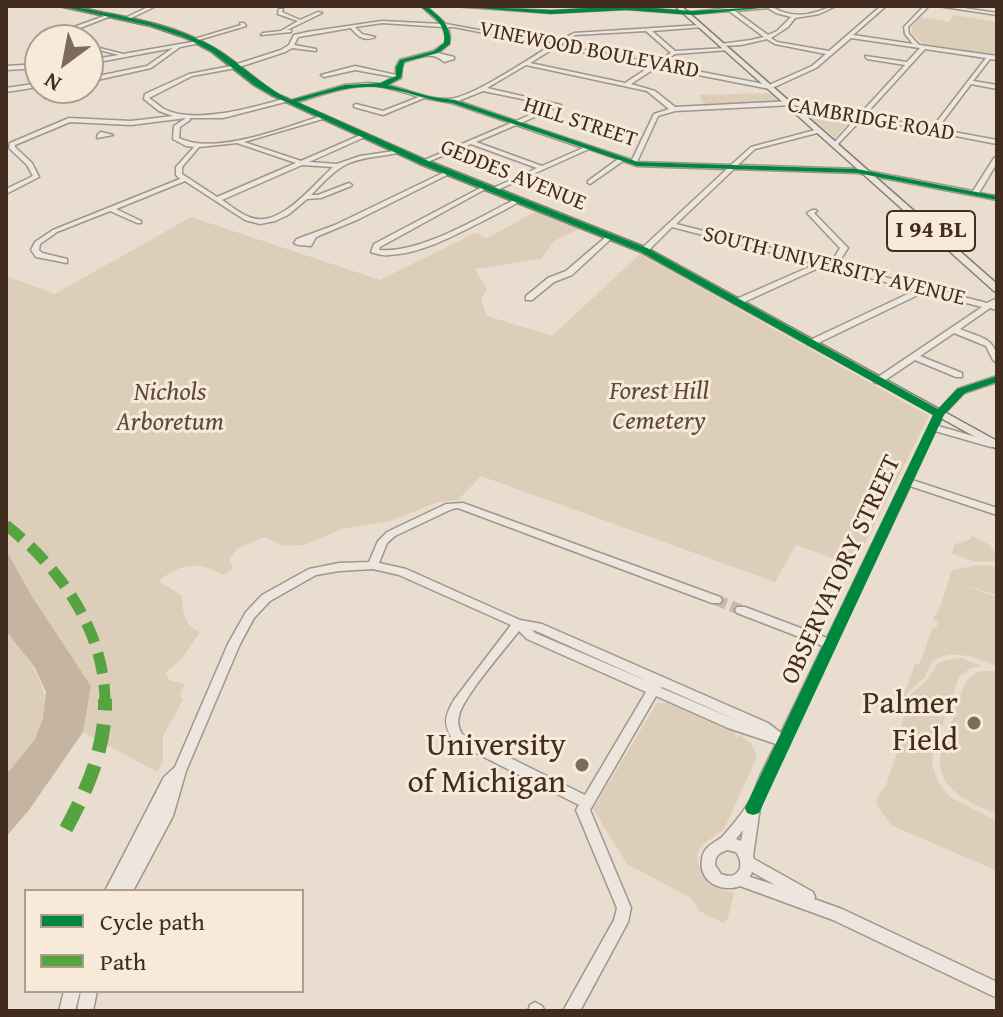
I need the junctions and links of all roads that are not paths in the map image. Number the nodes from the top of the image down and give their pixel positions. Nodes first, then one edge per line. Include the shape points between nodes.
1 (62, 6) edge
2 (154, 6) edge
3 (423, 6) edge
4 (455, 6) edge
5 (583, 6) edge
6 (678, 6) edge
7 (779, 6) edge
8 (834, 6) edge
9 (884, 6) edge
10 (927, 6) edge
11 (940, 6) edge
12 (991, 6) edge
13 (769, 7) edge
14 (728, 8) edge
15 (281, 10) dead end
16 (595, 10) junction
17 (985, 12) junction
18 (320, 13) dead end
19 (686, 13) junction
20 (997, 14) edge
21 (109, 16) junction
22 (793, 18) junction
23 (125, 19) junction
24 (298, 20) junction
25 (87, 24) edge
26 (445, 25) junction
27 (352, 26) junction
28 (701, 26) junction
29 (647, 29) junction
30 (283, 30) junction
31 (219, 32) dead end
32 (263, 34) dead end
33 (302, 34) junction
34 (359, 35) dead end
35 (850, 36) junction
36 (766, 38) junction
37 (196, 41) junction
38 (179, 45) junction
39 (556, 45) junction
40 (291, 46) junction
41 (920, 46) junction
42 (724, 47) junction
43 (104, 50) edge
44 (314, 50) dead end
45 (432, 53) junction
46 (674, 53) junction
47 (830, 53) junction
48 (125, 55) junction
49 (442, 57) dead end
50 (867, 57) dead end
51 (989, 57) junction
52 (997, 58) edge
53 (104, 59) edge
54 (525, 63) junction
55 (909, 64) junction
56 (656, 65) junction
57 (233, 67) junction
58 (324, 75) dead end
59 (104, 77) edge
60 (399, 77) junction
61 (969, 82) junction
62 (382, 85) junction
63 (626, 85) junction
64 (997, 87) edge
65 (770, 88) junction
66 (482, 89) junction
67 (422, 98) junction
68 (289, 101) junction
69 (453, 101) junction
70 (786, 103) junction
71 (356, 106) dead end
72 (674, 109) junction
73 (170, 116) junction
74 (193, 116) junction
75 (860, 116) junction
76 (324, 117) junction
77 (131, 123) junction
78 (517, 123) junction
79 (933, 130) junction
80 (819, 131) junction
81 (109, 134) dead end
82 (365, 135) junction
83 (235, 141) junction
84 (471, 142) junction
85 (997, 142) edge
86 (835, 145) junction
87 (196, 148) junction
88 (587, 148) junction
89 (399, 151) junction
90 (997, 158) edge
91 (621, 160) junction
92 (423, 162) junction
93 (302, 163) junction
94 (634, 163) junction
95 (338, 166) junction
96 (732, 167) junction
97 (542, 168) junction
98 (449, 172) junction
99 (865, 172) junction
100 (185, 179) junction
101 (911, 181) junction
102 (590, 182) dead end
103 (349, 185) dead end
104 (490, 189) junction
105 (6, 192) edge
106 (888, 193) junction
107 (975, 194) junction
108 (307, 197) junction
109 (997, 198) edge
110 (218, 199) junction
111 (518, 200) junction
112 (111, 209) junction
113 (814, 211) dead end
114 (139, 222) dead end
115 (671, 225) junction
116 (313, 237) dead end
117 (609, 237) junction
118 (644, 250) junction
119 (64, 261) dead end
120 (822, 264) junction
121 (833, 266) junction
122 (924, 289) junction
123 (997, 289) edge
124 (529, 298) dead end
125 (737, 302) junction
126 (994, 305) edge
127 (955, 330) junction
128 (811, 343) junction
129 (915, 357) junction
130 (996, 372) edge
131 (959, 375) dead end
132 (878, 381) junction
133 (939, 414) junction
134 (934, 428) junction
135 (995, 446) edge
136 (907, 482) junction
137 (997, 512) edge
138 (373, 565) junction
139 (716, 600) tunnel mouth
140 (741, 610) tunnel mouth
141 (518, 624) junction
142 (831, 644) junction
143 (657, 685) junction
144 (783, 741) junction
145 (180, 771) junction
146 (587, 803) junction
147 (753, 808) junction
148 (723, 845) junction
149 (747, 860) junction
150 (741, 880) junction
151 (113, 889) edge
152 (126, 889) edge
153 (837, 914) junction
154 (997, 990) edge
155 (571, 1011) edge

1 - 21 main road, GEDDES AVENUE
2 - 23 street
3 - 26 street
4 - 16 street
5 - 16 street
6 - 19 main road, I 94 BL
7 - 13 street
8 - 22 street via 818,15
9 - 35 street
10 - 41 street via 906,29
11 - 17 street
12 - 17 street
13 - 14 street
13 - 22 street
14 - 19 street
14 - 36 street
15 - 24 street
16 - 19 street
17 - 20 street
18 - 24 street
19 - 28 main road, I 94 BL
21 - 23 main road, GEDDES AVENUE
21 - 25 street
22 - 36 street via 786,29
23 - 37 main road, GEDDES AVENUE
24 - 30 street
26 - 27 street, VINEWOOD BOULEVARD
26 - 39 street, VINEWOOD BOULEVARD
26 - 45 street via 447,44
27 - 33 street, VINEWOOD BOULEVARD
27 - 34 street
28 - 29 street
28 - 42 main road, I 94 BL
29 - 39 street via 575,34
29 - 46 street
30 - 32 street
30 - 33 street
31 - 37 street
33 - 40 street
35 - 41 street
35 - 47 street
36 - 42 street
36 - 47 street
37 - 38 street
37 - 57 main road, GEDDES AVENUE
38 - 48 street
38 - 59 street via 149,67
39 - 54 street
39 - 56 street, VINEWOOD BOULEVARD
40 - 44 street
40 - 57 street
41 - 51 street
41 - 55 street
42 - 46 street
42 - 65 main road, I 94 BL
43 - 48 street
45 - 49 street
45 - 60 street via 402,61
46 - 56 street
47 - 65 street via 811,69
48 - 53 street
50 - 55 street
51 - 52 street
51 - 61 street
54 - 63 street
54 - 66 street
55 - 75 street
56 - 63 street
56 - 65 street, VINEWOOD BOULEVARD
57 - 68 main road, GEDDES AVENUE via 258,87
57 - 73 street via 191,75 147,95
58 - 60 street via 355,68
60 - 62 street
61 - 64 street
61 - 79 street
62 - 67 street, HILL STREET
62 - 68 street, HILL STREET via 351,86
63 - 72 street via 653,91 662,104
65 - 70 main road, I 94 BL
66 - 69 street
66 - 78 street via 558,105
67 - 69 street, HILL STREET
67 - 71 street via 383,113
68 - 74 street, HILL STREET via 232,115
68 - 76 main road, GEDDES AVENUE
69 - 78 street, HILL STREET
70 - 72 street, CAMBRIDGE ROAD
70 - 75 street, CAMBRIDGE ROAD
70 - 80 main road, I 94 BL
72 - 94 street via 656,115
73 - 74 street, HILL STREET
73 - 77 street, HILL STREET
74 - 87 street via 178,125 176,139
75 - 79 street, CAMBRIDGE ROAD
75 - 86 street
76 - 82 main road, GEDDES AVENUE
76 - 83 street
77 - 81 street
77 - 105 street via 69,120 12,144 36,175
78 - 84 street
78 - 88 street, HILL STREET
79 - 85 street, CAMBRIDGE ROAD
80 - 86 main road, I 94 BL
80 - 96 street via 753,148
82 - 89 main road, GEDDES AVENUE
82 - 93 street
83 - 87 street
83 - 93 street
84 - 92 street
84 - 97 street
86 - 99 main road, I 94 BL
87 - 100 street via 177,170
88 - 91 street, HILL STREET
88 - 97 street
89 - 92 main road, GEDDES AVENUE
89 - 95 street
90 - 107 street
91 - 94 street, HILL STREET
91 - 102 street
92 - 98 main road, GEDDES AVENUE
93 - 95 street
93 - 110 street
94 - 96 street, HILL STREET
95 - 108 street
96 - 99 street, HILL STREET
96 - 115 street
97 - 104 street
98 - 104 main road, GEDDES AVENUE
98 - 116 street
99 - 101 street, HILL STREET
99 - 106 main road, I 94 BL
100 - 110 street
100 - 112 street
101 - 106 street
101 - 107 street, HILL STREET
103 - 108 street
104 - 111 main road, GEDDES AVENUE
104 - 111 street via 374,250 387,254 448,235
106 - 123 main road, I 94 BL
107 - 109 street, HILL STREET
108 - 110 street via 276,218 259,222
111 - 117 main road, GEDDES AVENUE
112 - 114 street
112 - 119 street via 37,243 39,255
113 - 121 street via 810,213 820,226 844,248
115 - 118 street
115 - 120 street, SOUTH UNIVERSITY AVENUE
117 - 118 main road, GEDDES AVENUE
117 - 124 street via 569,273 553,278
118 - 125 main road, GEDDES AVENUE
120 - 121 street, SOUTH UNIVERSITY AVENUE
120 - 125 street
121 - 122 street, SOUTH UNIVERSITY AVENUE
122 - 126 street, SOUTH UNIVERSITY AVENUE
122 - 128 street
125 - 128 main road, GEDDES AVENUE
126 - 127 street
127 - 129 street
127 - 130 street via 989,344
128 - 132 main road, GEDDES AVENUE
129 - 131 street
129 - 132 street
130 - 133 street, OBSERVATORY STREET via 961,391
132 - 133 main road, GEDDES AVENUE
133 - 134 street, OBSERVATORY STREET
133 - 135 main road, GEDDES AVENUE
134 - 135 street
134 - 136 street, OBSERVATORY STREET
136 - 137 street
136 - 142 street, OBSERVATORY STREET
138 - 139 street via 391,534 459,505
138 - 141 street via 402,572
138 - 145 street via 313,572 266,598 245,623
140 - 142 street
141 - 143 street via 538,627
141 - 146 street via 453,711 454,733
142 - 144 street, OBSERVATORY STREET
143 - 144 street via 760,736
143 - 146 street
144 - 147 street, OBSERVATORY STREET
145 - 151 street via 169,781
145 - 152 street via 166,816
146 - 155 street via 584,817 624,908
147 - 148 street, OBSERVATORY STREET
147 - 149 street, OBSERVATORY STREET
148 - 149 street via 737,848
148 - 150 street via 709,852 708,868 722,880
149 - 150 street
149 - 153 street
150 - 153 street
153 - 154 street

